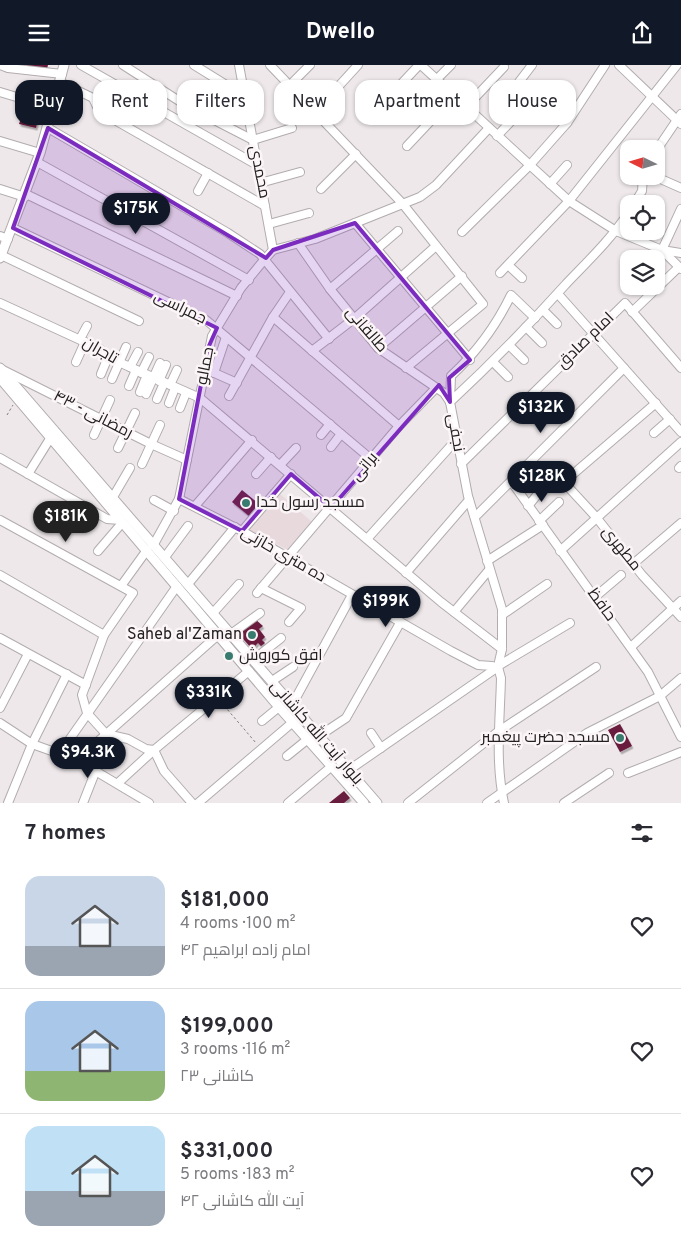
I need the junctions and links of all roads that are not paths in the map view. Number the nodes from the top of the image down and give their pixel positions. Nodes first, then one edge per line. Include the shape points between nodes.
1 (0, 65) edge
2 (80, 65) edge
3 (123, 65) edge
4 (194, 65) edge
5 (270, 65) edge
6 (310, 65) edge
7 (358, 65) edge
8 (420, 65) edge
9 (451, 65) edge
10 (532, 65) edge
11 (605, 65) edge
12 (619, 65) edge
13 (677, 65) edge
14 (242, 67) edge
15 (504, 67) dead end
16 (95, 68) edge
17 (62, 74) edge
18 (437, 79) joint
19 (218, 80) edge
20 (243, 80) edge
21 (284, 80) edge
22 (295, 80) edge
23 (344, 80) edge
24 (405, 80) edge
25 (521, 80) edge
26 (0, 92) edge
27 (479, 93) edge
28 (15, 97) edge
29 (652, 98) junction
30 (576, 109) edge
31 (681, 114) edge
32 (479, 118) edge
33 (678, 123) edge
34 (250, 125) edge
35 (327, 125) edge
36 (427, 125) edge
37 (507, 125) edge
38 (565, 125) edge
39 (48, 127) joint
40 (292, 128) dead end
41 (489, 128) junction
42 (497, 136) junction
43 (253, 140) junction
44 (665, 140) edge
45 (0, 141) edge
46 (407, 146) dead end
47 (356, 154) junction
48 (38, 158) junction
49 (257, 165) junction
50 (567, 165) dead end
51 (529, 166) junction
52 (300, 172) dead end
53 (208, 173) junction
54 (665, 181) edge
55 (260, 183) junction
56 (550, 184) junction
57 (681, 188) edge
58 (0, 189) edge
59 (321, 189) dead end
60 (198, 191) dead end
61 (26, 196) junction
62 (569, 201) junction
63 (402, 203) junction
64 (265, 206) junction
65 (681, 209) edge
66 (309, 213) dead end
67 (355, 223) junction
68 (268, 224) junction
69 (620, 225) edge
70 (13, 228) junction
71 (398, 231) dead end
72 (616, 231) junction
73 (462, 232) dead end
74 (4, 238) edge
75 (298, 243) junction
76 (436, 247) junction
77 (379, 249) junction
78 (273, 250) junction
79 (662, 250) joint
80 (665, 250) edge
81 (665, 253) edge
82 (681, 253) edge
83 (1, 256) edge
84 (264, 260) junction
85 (508, 265) junction
86 (680, 268) edge
87 (500, 273) dead end
88 (462, 276) junction
89 (401, 277) junction
90 (522, 277) dead end
91 (249, 280) junction
92 (330, 289) junction
93 (290, 292) junction
94 (558, 294) junction
95 (237, 296) junction
96 (0, 303) edge
97 (426, 306) junction
98 (543, 310) junction
99 (632, 312) junction
100 (273, 317) junction
101 (355, 318) junction
102 (534, 318) junction
103 (139, 321) dead end
104 (557, 323) dead end
105 (88, 325) dead end
106 (526, 327) junction
107 (217, 328) junction
108 (448, 334) junction
109 (593, 334) junction
110 (226, 337) junction
111 (329, 339) junction
112 (83, 340) junction
113 (542, 343) dead end
114 (509, 345) junction
115 (126, 347) dead end
116 (378, 348) junction
117 (312, 351) junction
118 (138, 352) dead end
119 (108, 357) junction
120 (149, 357) dead end
121 (250, 358) junction
122 (470, 360) junction
123 (524, 360) dead end
124 (76, 362) dead end
125 (119, 362) junction
126 (493, 362) junction
127 (163, 364) dead end
128 (0, 368) edge
129 (406, 368) junction
130 (624, 368) junction
131 (681, 368) edge
132 (206, 369) junction
133 (177, 370) dead end
134 (214, 373) junction
135 (101, 374) dead end
136 (508, 377) dead end
137 (153, 378) junction
138 (112, 379) dead end
139 (1, 383) edge
140 (236, 383) junction
141 (129, 386) dead end
142 (436, 388) junction
143 (143, 393) dead end
144 (186, 393) junction
145 (229, 396) dead end
146 (200, 398) junction
147 (110, 399) dead end
148 (157, 399) dead end
149 (450, 402) junction
150 (168, 403) dead end
151 (656, 403) junction
152 (180, 408) dead end
153 (135, 413) dead end
154 (101, 419) junction
155 (670, 419) junction
156 (330, 424) junction
157 (160, 425) dead end
158 (399, 426) junction
159 (126, 432) junction
160 (681, 432) edge
161 (654, 433) dead end
162 (341, 434) junction
163 (94, 435) dead end
164 (320, 435) dead end
165 (51, 437) junction
166 (457, 439) junction
167 (252, 440) junction
168 (681, 442) edge
169 (151, 445) junction
170 (331, 447) dead end
171 (118, 448) dead end
172 (296, 448) dead end
173 (271, 457) junction
174 (0, 458) edge
175 (371, 459) junction
176 (187, 460) junction
177 (142, 464) dead end
178 (280, 465) junction
179 (461, 465) junction
180 (130, 468) dead end
181 (28, 474) junction
182 (256, 474) dead end
183 (291, 474) junction
184 (510, 481) junction
185 (565, 481) junction
186 (113, 497) junction
187 (179, 499) junction
188 (154, 500) dead end
189 (469, 500) junction
190 (559, 502) dead end
191 (195, 505) junction
192 (528, 506) junction
193 (330, 509) junction
194 (174, 511) junction
195 (475, 517) junction
196 (596, 517) junction
197 (0, 520) edge
198 (121, 522) junction
199 (541, 523) junction
200 (681, 523) edge
201 (188, 526) dead end
202 (238, 529) junction
203 (367, 539) junction
204 (150, 547) junction
205 (98, 551) dead end
206 (560, 551) junction
207 (165, 557) junction
208 (288, 558) junction
209 (487, 561) junction
210 (633, 564) junction
211 (489, 571) junction
212 (406, 573) junction
213 (0, 575) edge
214 (621, 575) dead end
215 (188, 583) junction
216 (239, 584) dead end
217 (546, 584) dead end
218 (120, 586) junction
219 (177, 586) junction
220 (352, 595) junction
221 (596, 597) junction
222 (681, 601) edge
223 (673, 609) junction
224 (454, 612) junction
225 (213, 613) junction
226 (260, 613) dead end
227 (502, 615) junction
228 (681, 617) edge
229 (289, 622) dead end
230 (400, 623) junction
231 (570, 623) dead end
232 (231, 634) junction
233 (104, 635) junction
234 (218, 635) junction
235 (0, 638) edge
236 (281, 638) dead end
237 (630, 647) junction
238 (502, 649) junction
239 (28, 654) junction
240 (253, 660) junction
241 (293, 667) dead end
242 (497, 667) junction
243 (596, 667) dead end
244 (249, 671) junction
245 (67, 675) junction
246 (681, 678) edge
247 (272, 681) junction
248 (86, 685) junction
249 (660, 696) junction
250 (292, 705) junction
251 (279, 707) junction
252 (0, 708) edge
253 (87, 713) junction
254 (262, 721) dead end
255 (293, 722) junction
256 (0, 723) edge
257 (499, 731) junction
258 (371, 733) dead end
259 (106, 734) junction
260 (319, 736) junction
261 (681, 737) edge
262 (308, 739) junction
263 (32, 744) junction
264 (381, 749) junction
265 (154, 750) junction
266 (681, 752) edge
267 (60, 753) junction
268 (287, 756) dead end
269 (77, 760) junction
270 (332, 766) junction
271 (96, 770) junction
272 (349, 770) junction
273 (610, 773) dead end
274 (628, 773) dead end
275 (118, 783) junction
276 (502, 791) junction
277 (8, 803) edge
278 (83, 803) edge
279 (149, 803) edge
280 (192, 803) edge
281 (198, 803) edge
282 (288, 803) edge
283 (364, 803) edge
284 (377, 803) edge
285 (408, 803) edge
286 (487, 803) edge
287 (504, 803) edge
288 (564, 803) edge

1 - 17 street
2 - 16 street
3 - 43 street via 187,106
4 - 19 street
5 - 21 street
6 - 22 street
7 - 23 street
8 - 18 street
8 - 24 street
9 - 18 street
10 - 25 street
11 - 30 street
12 - 29 street
13 - 29 street
14 - 20 street, محمدی
15 - 27 street
16 - 49 street
17 - 53 street via 93,99 99,111
26 - 28 street
29 - 33 street
29 - 62 street
31 - 33 street
32 - 41 street
33 - 44 street
34 - 43 street, محمدی
35 - 47 street
36 - 46 street
37 - 42 street
38 - 51 street
39 - 48 main road
39 - 84 street via 228,233
40 - 43 street
41 - 42 street
41 - 63 street via 428,192
42 - 51 street
43 - 49 street, محمدی
45 - 48 street
47 - 59 street
47 - 63 street
48 - 61 main road
48 - 91 street
49 - 55 street, محمدی
50 - 56 street
51 - 56 street
51 - 73 street
52 - 55 street
53 - 60 street
53 - 64 street
54 - 57 street
55 - 64 street, محمدی
56 - 62 street
58 - 61 street
61 - 70 main road
61 - 95 street
62 - 72 street
62 - 85 street
63 - 67 street
63 - 76 street
64 - 68 street, محمدی
65 - 79 street
66 - 68 street
67 - 75 street
67 - 77 street
68 - 78 street, محمدی
69 - 72 street, نجفی
70 - 74 main road
70 - 107 street, جمراسی
71 - 77 street
72 - 79 street
72 - 94 street, نجفی
74 - 83 main road
75 - 78 street
75 - 92 street, طالقانی
76 - 88 street
76 - 89 street
77 - 89 street
77 - 92 street
78 - 84 street, جمالو
80 - 82 street
81 - 86 street
83 - 103 street
84 - 91 street, جمالو
84 - 93 street
85 - 87 street
85 - 90 street
86 - 99 street
88 - 97 street
88 - 108 street via 483,304
89 - 97 street
89 - 101 street
91 - 95 street, جمالو
92 - 101 street, طالقانی
93 - 100 street
93 - 111 street
94 - 98 street, نجفی
94 - 109 street
95 - 107 street, جمالو
96 - 112 street, تاجران
97 - 108 street
97 - 116 street
98 - 102 street, نجفی
98 - 104 street
99 - 109 street, امام صادق via 625,303
99 - 131 street
100 - 117 street
100 - 121 street
101 - 111 street
101 - 116 street, طالقانی
102 - 106 street, نجفی
102 - 122 street via 511,295
105 - 112 street
106 - 113 street
106 - 114 street, نجفی
107 - 110 street, جمراسی
107 - 132 street, جمالو via 208,348
108 - 122 street
108 - 129 street
109 - 130 street
109 - 179 street, امام صادق
110 - 121 street, جمراسی
110 - 134 street
111 - 117 street
112 - 119 street, تاجران
112 - 124 street
114 - 123 street
114 - 126 street, نجفی
115 - 125 street
116 - 129 street, طالقانی
117 - 158 street
118 - 137 street
119 - 125 street, تاجران
119 - 135 street
120 - 137 street
121 - 140 street
121 - 156 street, جمراسی
122 - 149 street via 451,376
125 - 137 street, تاجران
125 - 138 street
126 - 136 street
126 - 149 street, نجفی
127 - 137 street
128 - 154 street, رمضانی - ۴۳
128 - 186 main road, بلوار آیت الله کاشانی
129 - 142 street, طالقانی
130 - 151 street
130 - 184 street
132 - 134 street
132 - 146 street, جمالو
133 - 137 street
134 - 140 street
137 - 141 street
137 - 143 street
137 - 144 street, تاجران
137 - 148 street
137 - 150 street
139 - 165 main road, بلوار آیت الله کاشانی
140 - 145 street
142 - 149 street, طالقانی
142 - 158 street, براتی
144 - 146 street, تاجران
144 - 152 street
146 - 167 street, تاجران
146 - 176 street, جمالو
147 - 154 street
149 - 166 street, نجفی
151 - 155 street
151 - 185 street
153 - 159 street
154 - 159 street, رمضانی - ۴۳
154 - 163 street
155 - 160 street
155 - 161 street
156 - 162 street, جمراسی
156 - 164 street
157 - 169 street
158 - 175 street, براتی
159 - 169 street, رمضانی - ۴۳
159 - 171 street
162 - 170 street
162 - 175 street, جمراسی
165 - 181 street
165 - 198 main road, بلوار آیت الله کاشانی
166 - 179 street, نجفی
166 - 203 street
167 - 173 street, تاجران
167 - 191 street
168 - 196 street
169 - 176 street, رمضانی - ۴۳
169 - 177 street
172 - 178 street
173 - 178 street, تاجران
173 - 182 street
174 - 181 street
175 - 193 street, براتی
176 - 187 street, جمالو
178 - 183 street, تاجران
179 - 189 street, نجفی
180 - 186 street
181 - 198 street via 107,519
183 - 193 street, تاجران
183 - 202 street
184 - 192 street, حافظ
184 - 195 street
185 - 192 street via 558,476 551,478
185 - 196 street, مطهری
186 - 204 main road, بلوار آیت الله کاشانی
187 - 191 street, ده متری خازنی
187 - 194 street, جمالو
188 - 194 street
189 - 195 street, نجفی
189 - 212 street
190 - 199 street
191 - 202 street, ده متری خازنی
192 - 199 street, حافظ
193 - 203 street, تاجران
193 - 208 street, براتی
194 - 204 street, جمالو
195 - 209 street, نجفی
196 - 206 street
196 - 210 street, مطهری
197 - 218 street
198 - 204 main road, بلوار آیت الله کاشانی
198 - 205 street
199 - 206 street, حافظ
199 - 209 street
200 - 210 street
201 - 207 street
202 - 208 street, ده متری خازنی
202 - 215 street
203 - 212 street, تاجران
204 - 207 main road, بلوار آیت الله کاشانی
204 - 218 street, جمالو
204 - 219 main road, بلوار آیت الله کاشانی
206 - 221 street, حافظ
207 - 215 main road, بلوار آیت الله کاشانی
208 - 220 street, ده متری خازنی
208 - 229 street, براتی via 259,591 301,608
209 - 211 street, نجفی
210 - 223 street, مطهری
211 - 224 street
211 - 227 street, نجفی
212 - 224 street, تاجران
213 - 233 street
214 - 221 street
215 - 225 main road, بلوار آیت الله کاشانی
216 - 225 street
217 - 227 street
218 - 233 street via 133,593
219 - 234 main road, بلوار آیت الله کاشانی
219 - 253 street
220 - 230 street, ده متری خازنی
220 - 250 street
221 - 237 street, حافظ
222 - 223 street
223 - 228 street, مطهری
223 - 237 street
224 - 238 street, تاجران
225 - 232 main road, بلوار آیت الله کاشانی
226 - 232 street
227 - 238 street, نجفی
230 - 242 street, ده متری خازنی via 478,665
230 - 260 street via 346,718
231 - 242 street
232 - 240 main road, بلوار آیت الله کاشانی
233 - 248 street
234 - 244 main road, بلوار آیت الله کاشانی
234 - 259 street
235 - 239 street
236 - 240 street
237 - 249 street, حافظ
238 - 242 street, نجفی
239 - 245 street
239 - 252 street
240 - 247 main road, بلوار آیت الله کاشانی
241 - 247 street
242 - 257 street, نجفی via 501,678
242 - 264 street
243 - 257 street
244 - 251 main road, بلوار آیت الله کاشانی
244 - 265 street
245 - 248 street
245 - 263 street
246 - 249 street
247 - 250 main road, بلوار آیت الله کاشانی
248 - 253 street via 82,695
249 - 261 street, حافظ
249 - 276 street via 587,733
250 - 260 main road, بلوار آیت الله کاشانی
251 - 254 street
251 - 255 main road, بلوار آیت الله کاشانی
253 - 259 street
253 - 267 street
255 - 262 main road, بلوار آیت الله کاشانی
255 - 281 street
256 - 263 street
257 - 276 street, نجفی
257 - 285 street
258 - 264 street
259 - 265 street
259 - 269 street
260 - 272 main road, بلوار آیت الله کاشانی
262 - 268 street
262 - 270 main road, بلوار آیت الله کاشانی
263 - 267 street
263 - 277 street
264 - 272 street
265 - 275 street
265 - 280 street via 164,771
266 - 274 street
267 - 269 street
269 - 271 street
270 - 282 street
270 - 283 main road, بلوار آیت الله کاشانی
271 - 275 street
271 - 278 street
272 - 284 main road, بلوار آیت الله کاشانی
273 - 288 street
275 - 279 street
276 - 286 street
276 - 287 street, نجفی

